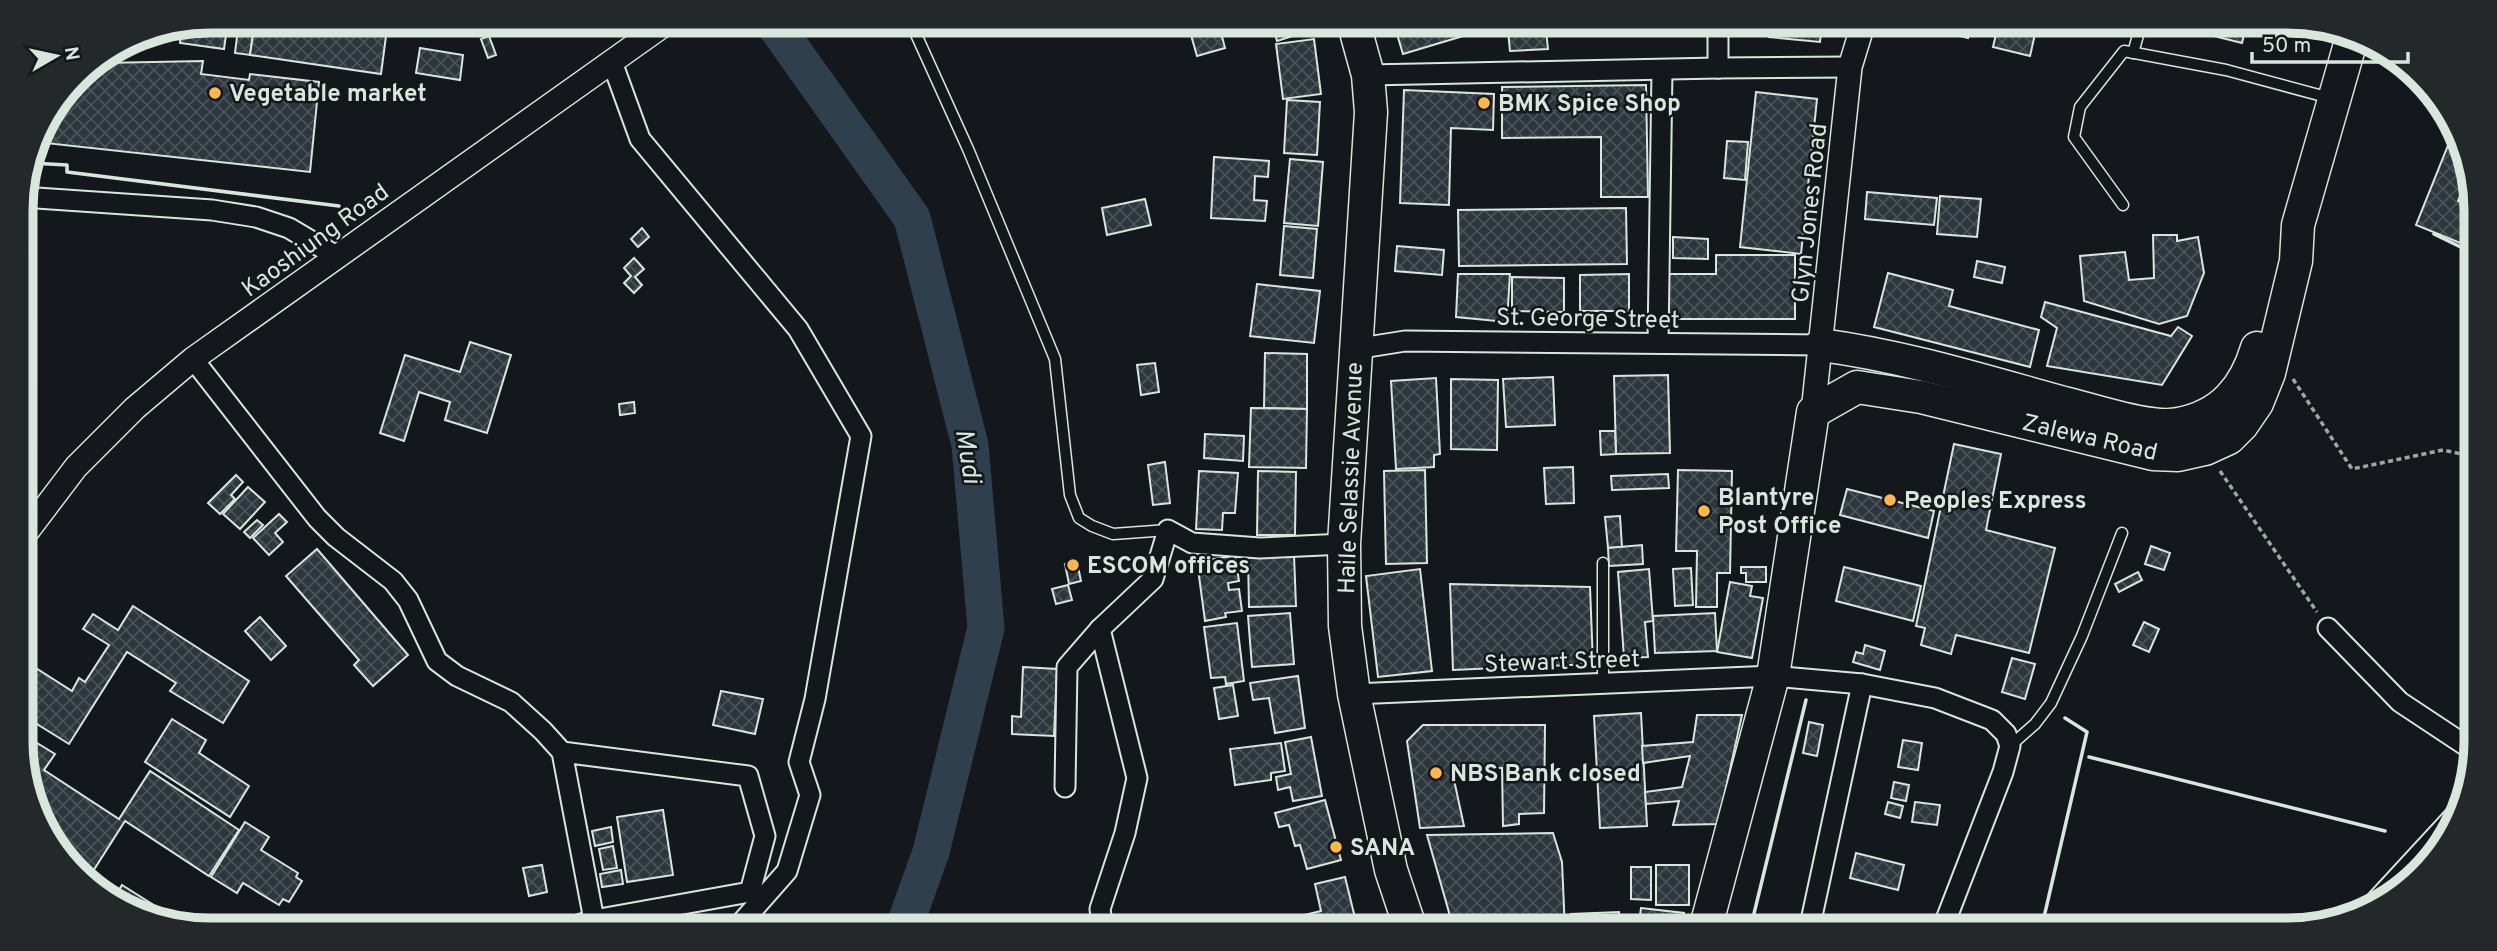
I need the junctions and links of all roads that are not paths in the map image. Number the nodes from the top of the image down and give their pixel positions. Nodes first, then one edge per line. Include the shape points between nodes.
1 (652, 33) edge
2 (915, 33) edge
3 (1356, 33) edge
4 (1718, 33) edge
5 (1860, 33) edge
6 (2139, 33) edge
7 (2350, 45) edge
8 (2133, 53) junction
9 (612, 62) junction
10 (1718, 68) junction
11 (1850, 68) junction
12 (1662, 70) junction
13 (1368, 75) junction
14 (2333, 99) junction
15 (34, 198) edge
16 (2123, 205) dead end
17 (2298, 225) junction
18 (336, 256) junction
19 (1658, 343) junction
20 (1821, 345) junction
21 (1355, 349) junction
22 (193, 359) junction
23 (1813, 412) junction
24 (33, 523) edge
25 (1168, 530) junction
26 (2123, 533) dead end
27 (1344, 544) junction
28 (1602, 563) dead end
29 (2328, 628) road end
30 (1100, 629) junction
31 (1773, 676) junction
32 (1603, 684) junction
33 (1862, 684) junction
34 (1354, 694) junction
35 (2464, 744) edge
36 (2010, 746) junction
37 (562, 752) junction
38 (1065, 787) dead end
39 (2435, 837) edge
40 (2394, 882) edge
41 (1407, 917) edge
42 (1707, 917) edge
43 (1812, 917) edge
44 (1947, 917) edge
45 (594, 918) edge
46 (606, 918) edge
47 (746, 918) edge
48 (1101, 918) edge

1 - 9 street, Kaoshiung Road
2 - 25 lane via 1055,359 1070,495 1079,518 1113,534
3 - 13 highway, Haile Selassie Avenue
4 - 10 street
5 - 11 street, Glyn Jones Road
6 - 8 lane
7 - 14 highway, Zalewa Road
8 - 14 lane via 2226,70
8 - 16 lane via 2124,51 2080,107 2074,138
9 - 18 street, Kaoshiung Road
9 - 47 street via 640,139 798,329 862,436 815,699 799,762 810,795 787,871
10 - 11 street
10 - 12 street
11 - 20 street, Glyn Jones Road
12 - 13 street
12 - 19 street
13 - 21 highway, Haile Selassie Avenue via 1371,112
14 - 17 highway, Zalewa Road
15 - 18 street via 256,217 289,228
17 - 20 highway, Zalewa Road via 2281,256 2245,380 2217,411 2198,420 2175,425 2122,418 1875,352
17 - 23 highway, Zalewa Road via 2296,261 2269,373 2257,403 2229,438 2205,449 2178,456 2153,454 1921,397 1857,387
18 - 22 street, Kaoshiung Road
19 - 20 street, St. George Street
19 - 21 street, St. George Street via 1405,341
20 - 23 street, Glyn Jones Road
21 - 27 highway, Haile Selassie Avenue
22 - 24 street, Kaoshiung Road via 76,467
22 - 37 street via 317,518 393,581 408,600 437,661 511,702
23 - 31 highway
25 - 27 street via 1192,543 1260,548
25 - 30 street via 1153,579
26 - 36 lane via 2051,703
27 - 34 highway, Haile Selassie Avenue via 1345,626
28 - 32 lane
29 - 35 street via 2400,702
30 - 38 street via 1067,667
30 - 48 street via 1137,778
31 - 32 street, Stewart Street
31 - 33 street, Stewart Street
31 - 42 highway
32 - 34 street, Stewart Street
33 - 36 street, Stewart Street via 1935,698 1992,720 2006,734
33 - 43 street
34 - 41 highway, Haile Selassie Avenue via 1391,870
36 - 44 street
37 - 45 street
37 - 46 street via 748,776 765,836 750,892
39 - 40 street

